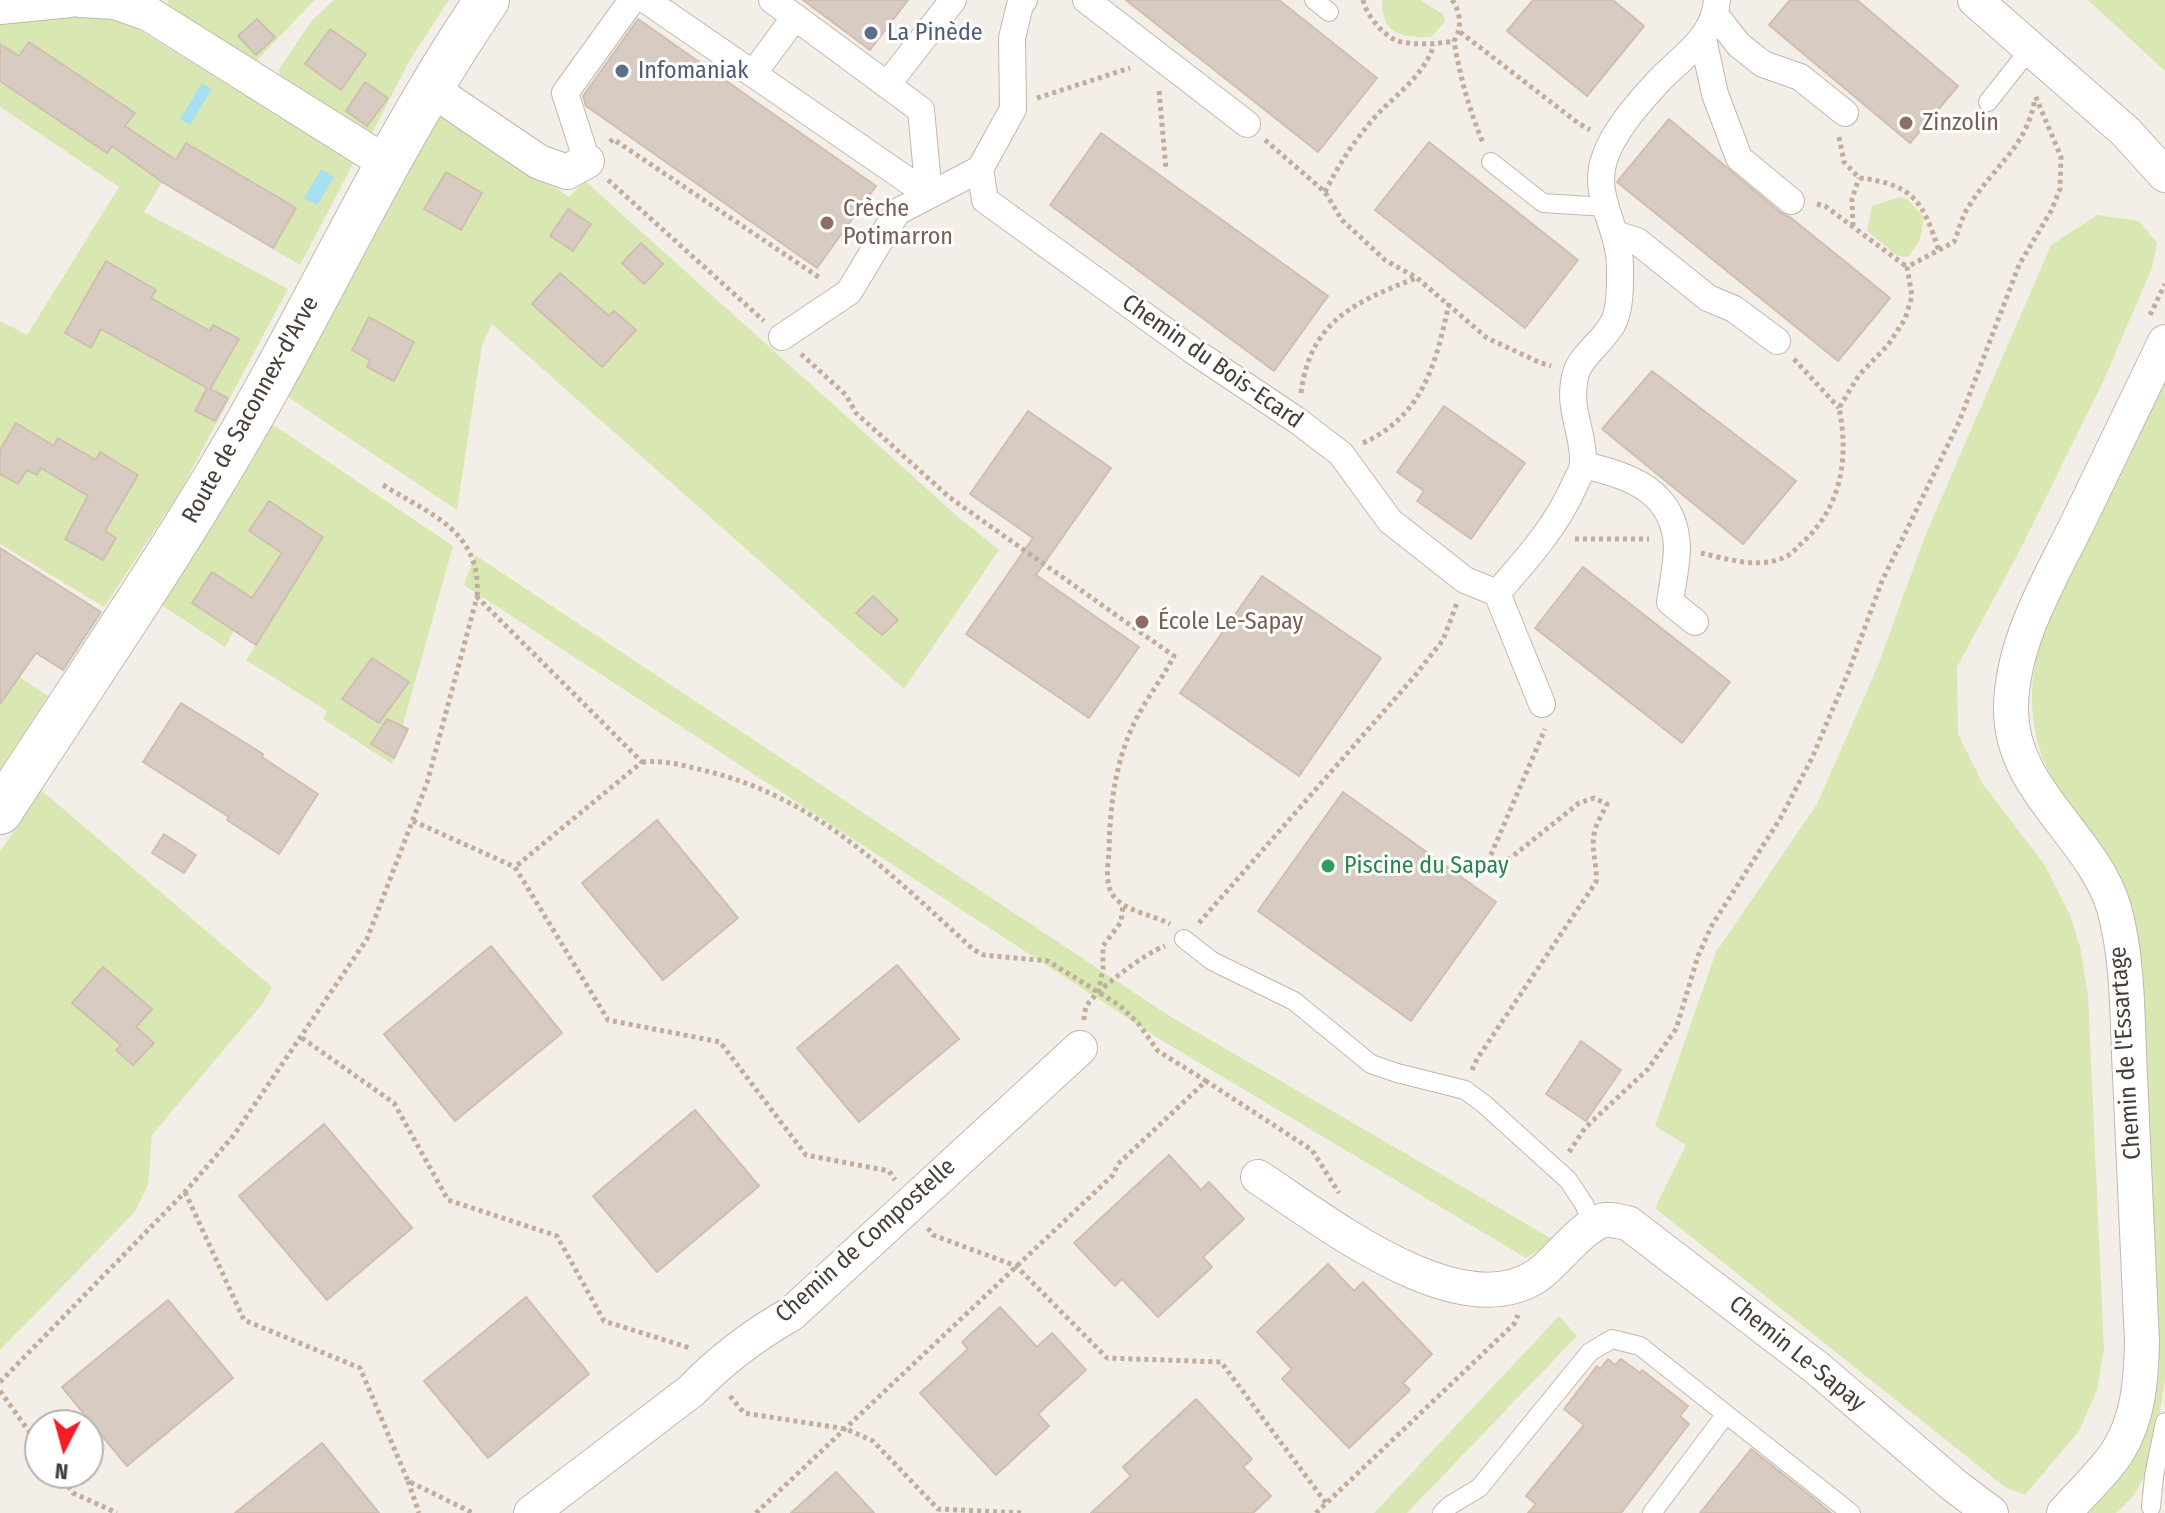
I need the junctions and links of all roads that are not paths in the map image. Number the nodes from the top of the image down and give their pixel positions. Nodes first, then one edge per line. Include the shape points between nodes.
1 (70, 0) edge
2 (80, 0) edge
3 (487, 0) edge
4 (632, 0) edge
5 (646, 0) edge
6 (772, 0) edge
7 (953, 0) edge
8 (1086, 0) edge
9 (1314, 0) edge
10 (1975, 0) edge
11 (1018, 2) edge
12 (16, 3) edge
13 (137, 4) edge
14 (1716, 8) edge
15 (1329, 12) dead end
16 (795, 17) junction
17 (1703, 39) junction
18 (2029, 50) junction
19 (753, 74) junction
20 (887, 85) junction
21 (431, 89) junction
22 (1988, 102) dead end
23 (1845, 113) road end
24 (1247, 124) road end
25 (2126, 132) junction
26 (2165, 148) edge
27 (587, 161) joint
28 (1491, 162) road end
29 (388, 164) junction
30 (980, 169) junction
31 (2165, 175) edge
32 (929, 195) junction
33 (1791, 201) road end
34 (1606, 207) junction
35 (1615, 234) junction
36 (782, 337) road end
37 (1777, 341) road end
38 (2165, 342) edge
39 (1583, 465) junction
40 (1497, 593) junction
41 (1695, 622) dead end
42 (1542, 704) road end
43 (0, 812) edge
44 (1184, 939) road end
45 (1080, 1048) road end
46 (1258, 1177) dead end
47 (1593, 1225) junction
48 (1726, 1414) junction
49 (2165, 1422) edge
50 (2153, 1505) edge
51 (531, 1513) edge
52 (1442, 1513) edge
53 (1652, 1513) edge
54 (1851, 1513) edge
55 (1991, 1513) edge
56 (2064, 1513) edge

1 - 12 street
2 - 13 street
3 - 21 street, Route de Saconnex-d'Arve
4 - 27 street via 565,93
5 - 19 street
6 - 16 street
7 - 20 street
8 - 24 street
9 - 15 lane
10 - 18 street
11 - 30 street via 1012,38 1013,109
13 - 29 street
14 - 17 street
14 - 23 street via 1739,45 1763,64 1800,77
16 - 19 street
16 - 20 street
17 - 33 street via 1715,94 1739,158
17 - 34 street via 1655,85 1610,141 1600,189
18 - 22 lane
18 - 25 street
19 - 32 street
20 - 32 street via 921,110
21 - 27 street via 539,162 567,172
21 - 29 street, Route de Saconnex-d'Arve
25 - 26 street
25 - 31 street
28 - 34 lane via 1543,203
29 - 43 street, Route de Saconnex-d'Arve via 204,498
30 - 32 street
30 - 40 street, Chemin du Bois-Ecard via 985,200 1341,454 1390,521 1465,580
32 - 36 street via 897,212 849,292
34 - 35 street
35 - 37 street via 1637,241 1708,298 1734,309
35 - 39 street via 1620,262 1613,324 1576,371 1572,403
38 - 56 street, Chemin de l'Essartage via 2033,615 2012,688 2014,737 2024,768 2102,880 2114,908 2125,977 2141,1383 2134,1416 2117,1452
39 - 40 street via 1540,544
39 - 41 street via 1615,472 1653,491 1670,517 1677,546 1670,602
40 - 42 street
44 - 47 lane via 1212,961 1294,1001 1371,1064 1465,1090 1557,1170
45 - 51 street, Chemin de Compostelle via 791,1314
46 - 47 street via 1343,1232 1436,1281 1465,1290 1516,1287 1539,1275
47 - 55 street, Chemin Le-Sapay via 1607,1219 1628,1223 1647,1235
48 - 52 lane via 1640,1346 1612,1339 1590,1352 1479,1488
48 - 53 lane
48 - 54 lane
49 - 50 lane

